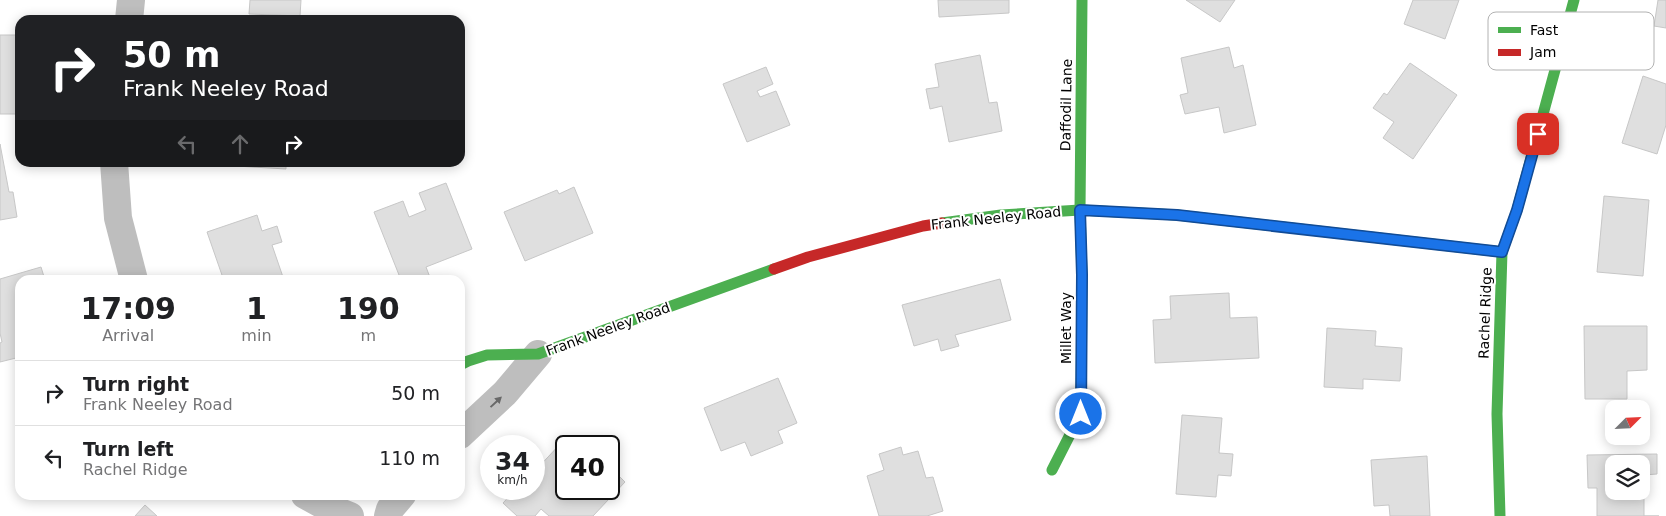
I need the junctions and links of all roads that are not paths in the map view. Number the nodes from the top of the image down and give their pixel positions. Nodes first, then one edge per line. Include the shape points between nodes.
1 (131, 0) edge
2 (1082, 0) edge
3 (130, 15) edge
4 (1555, 70) edge
5 (114, 167) edge
6 (1080, 210) junction
7 (1502, 252) junction
8 (133, 275) edge
9 (538, 354) junction
10 (465, 361) edge
11 (465, 430) edge
12 (1052, 470) dead end
13 (398, 500) edge
14 (321, 503) edge
15 (350, 516) edge
16 (388, 516) edge
17 (1500, 516) edge

1 - 3 street
2 - 6 street, Daffodil Lane
4 - 7 street, Rachel Ridge via 1517,210
5 - 8 street via 118,218
6 - 7 street, Frank Neeley Road via 1177,215
6 - 9 street, Frank Neeley Road via 1001,215 923,226 808,257
6 - 12 street, Millet Way via 1081,414
7 - 17 street, Rachel Ridge via 1498,414
9 - 10 street, Frank Neeley Road via 498,353
11 -> 9 street, Frank Neeley Road via 505,393
13 - 16 street
14 - 15 street

